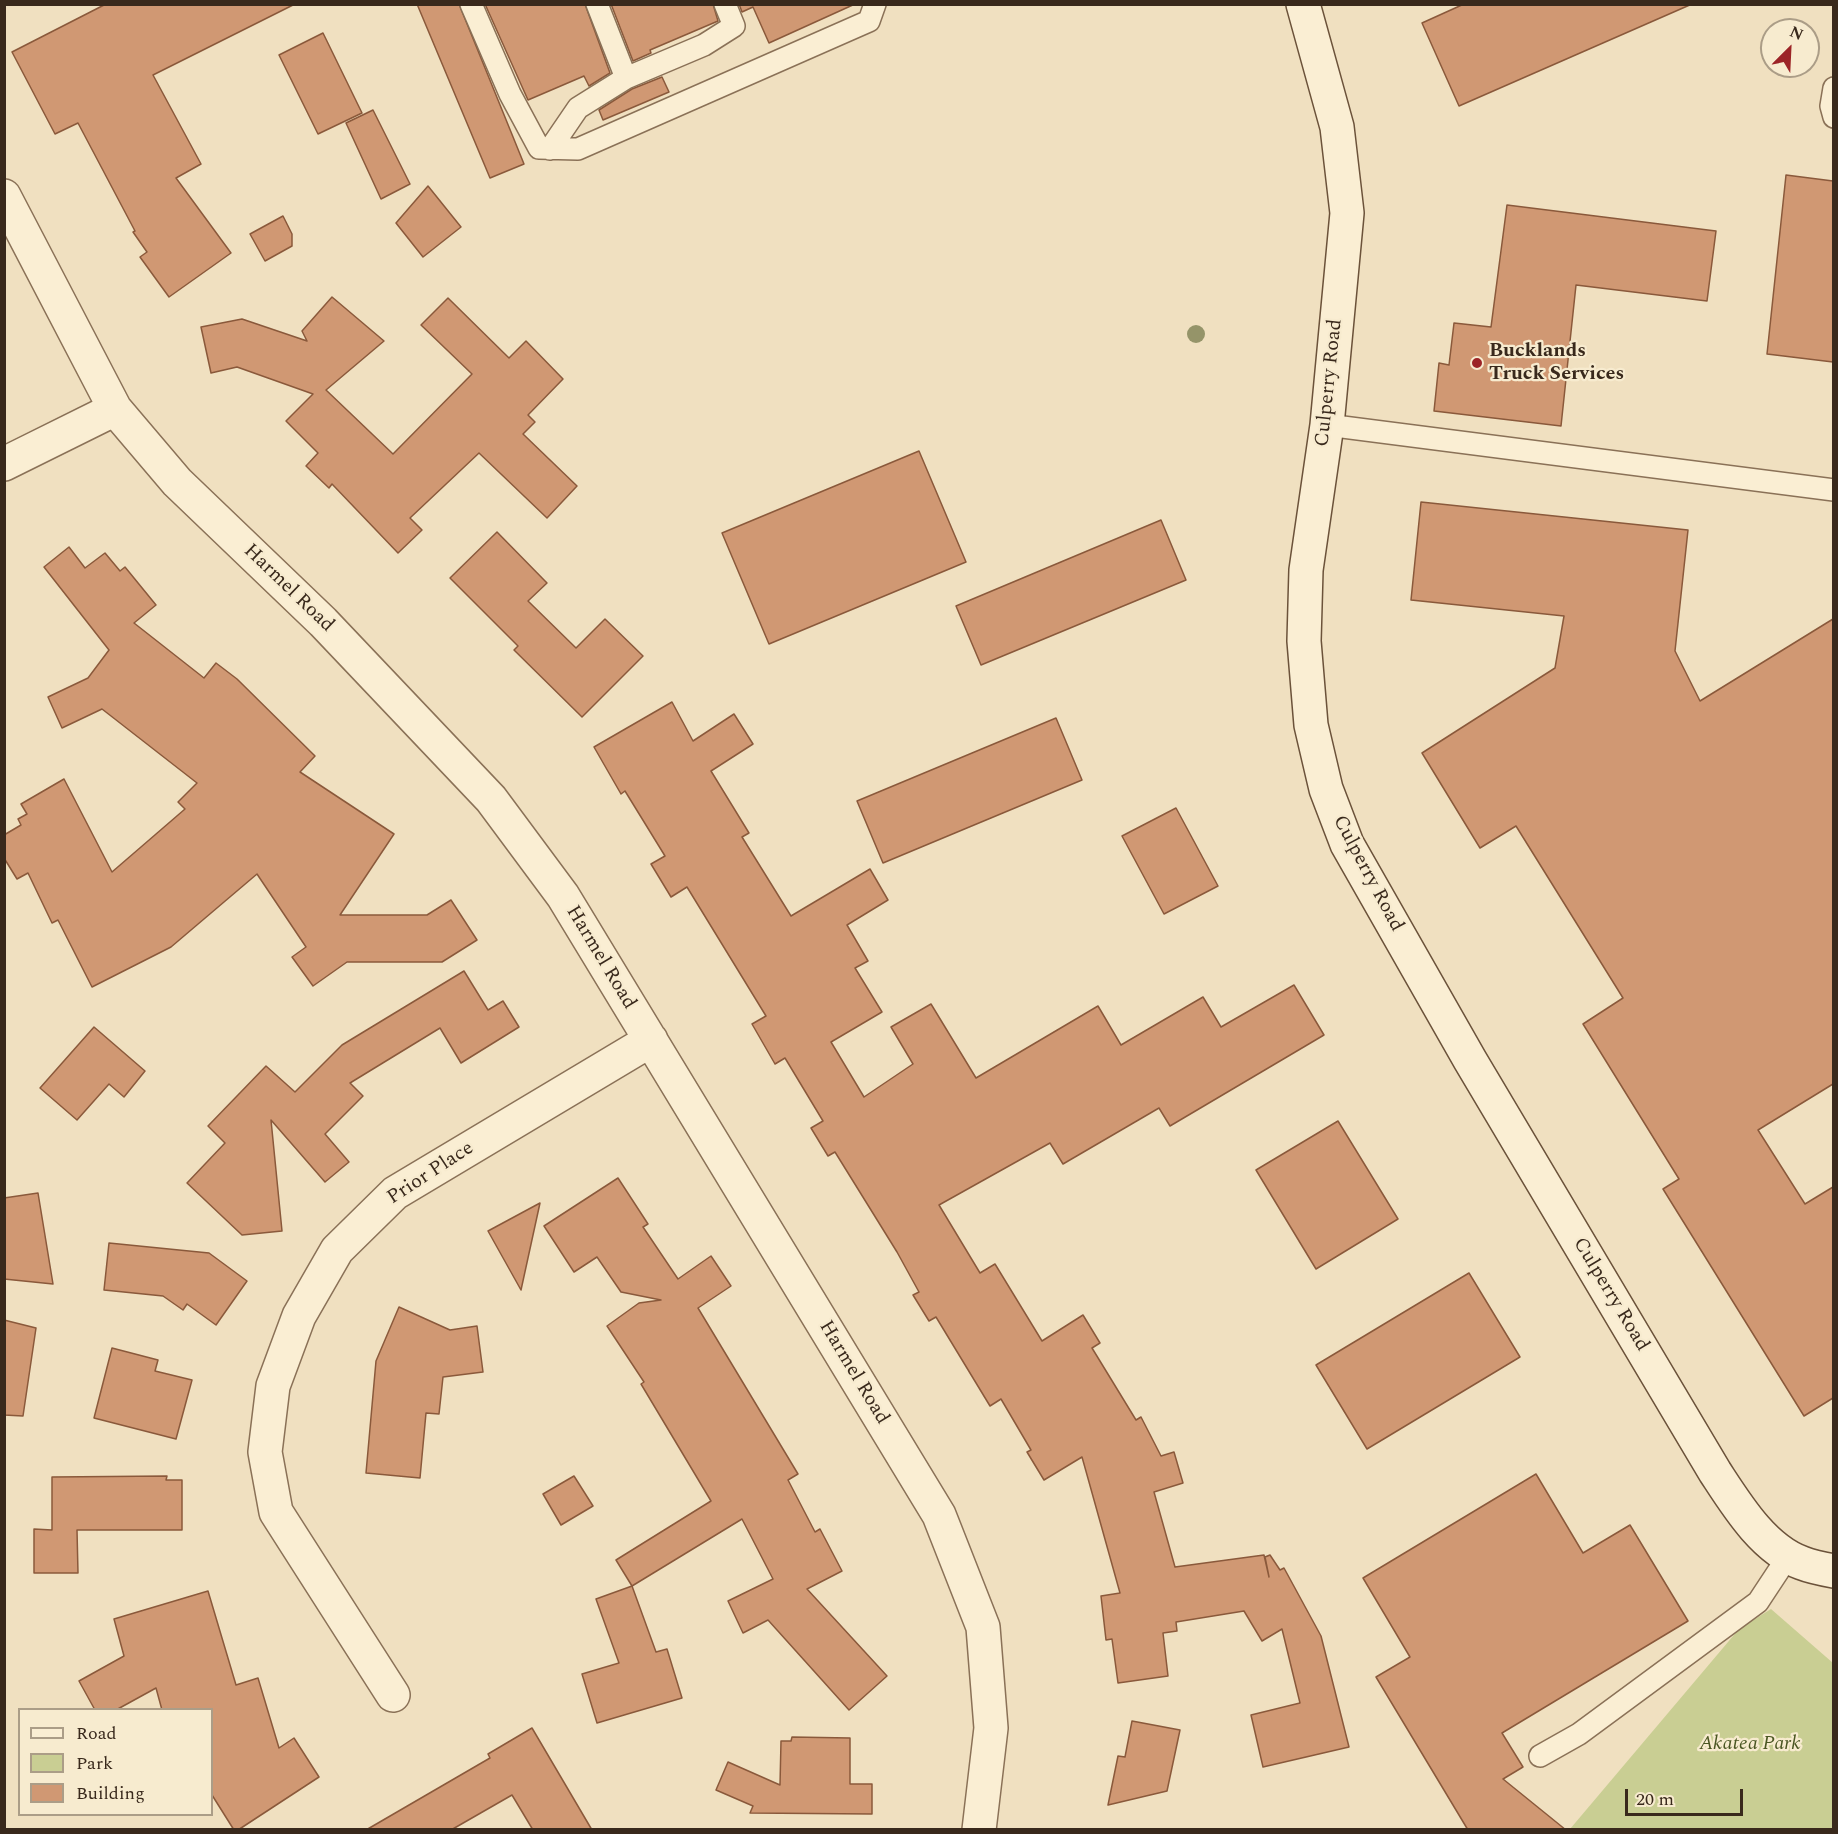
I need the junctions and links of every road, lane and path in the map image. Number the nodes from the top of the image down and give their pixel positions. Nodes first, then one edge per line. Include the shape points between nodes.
1 (471, 4) edge
2 (597, 4) edge
3 (725, 4) edge
4 (875, 4) edge
5 (1303, 4) edge
6 (626, 78) junction
7 (1833, 88) edge
8 (1833, 117) edge
9 (550, 149) junction
10 (4, 196) edge
11 (115, 410) junction
12 (1327, 425) junction
13 (4, 464) edge
14 (1833, 490) edge
15 (651, 1040) junction
16 (1789, 1556) junction
17 (1833, 1571) edge
18 (393, 1695) dead end
19 (1540, 1756) dead end
20 (979, 1830) edge

1 - 9 lane via 510,94 539,148
2 - 6 lane
3 - 6 lane via 734,26 704,45
4 - 9 lane via 869,21 858,26 578,149
5 - 12 street, Culperry Road via 1337,127 1347,213
6 - 9 lane via 578,108
7 - 8 lane
10 - 11 street, Harmel Road
11 - 13 street
11 - 15 street, Harmel Road via 177,482 323,622 491,799 562,896
12 - 14 lane
12 - 16 street, Culperry Road via 1306,570 1304,641 1311,725 1326,789 1347,844 1470,1060 1715,1472 1742,1512
15 - 18 street, Prior Place via 395,1193 337,1250 299,1316 271,1397 265,1452 276,1512
15 - 20 street, Harmel Road via 939,1515 983,1627 991,1728
16 - 17 street, Culperry Road via 1800,1563
16 - 19 lane via 1758,1602 1579,1734

